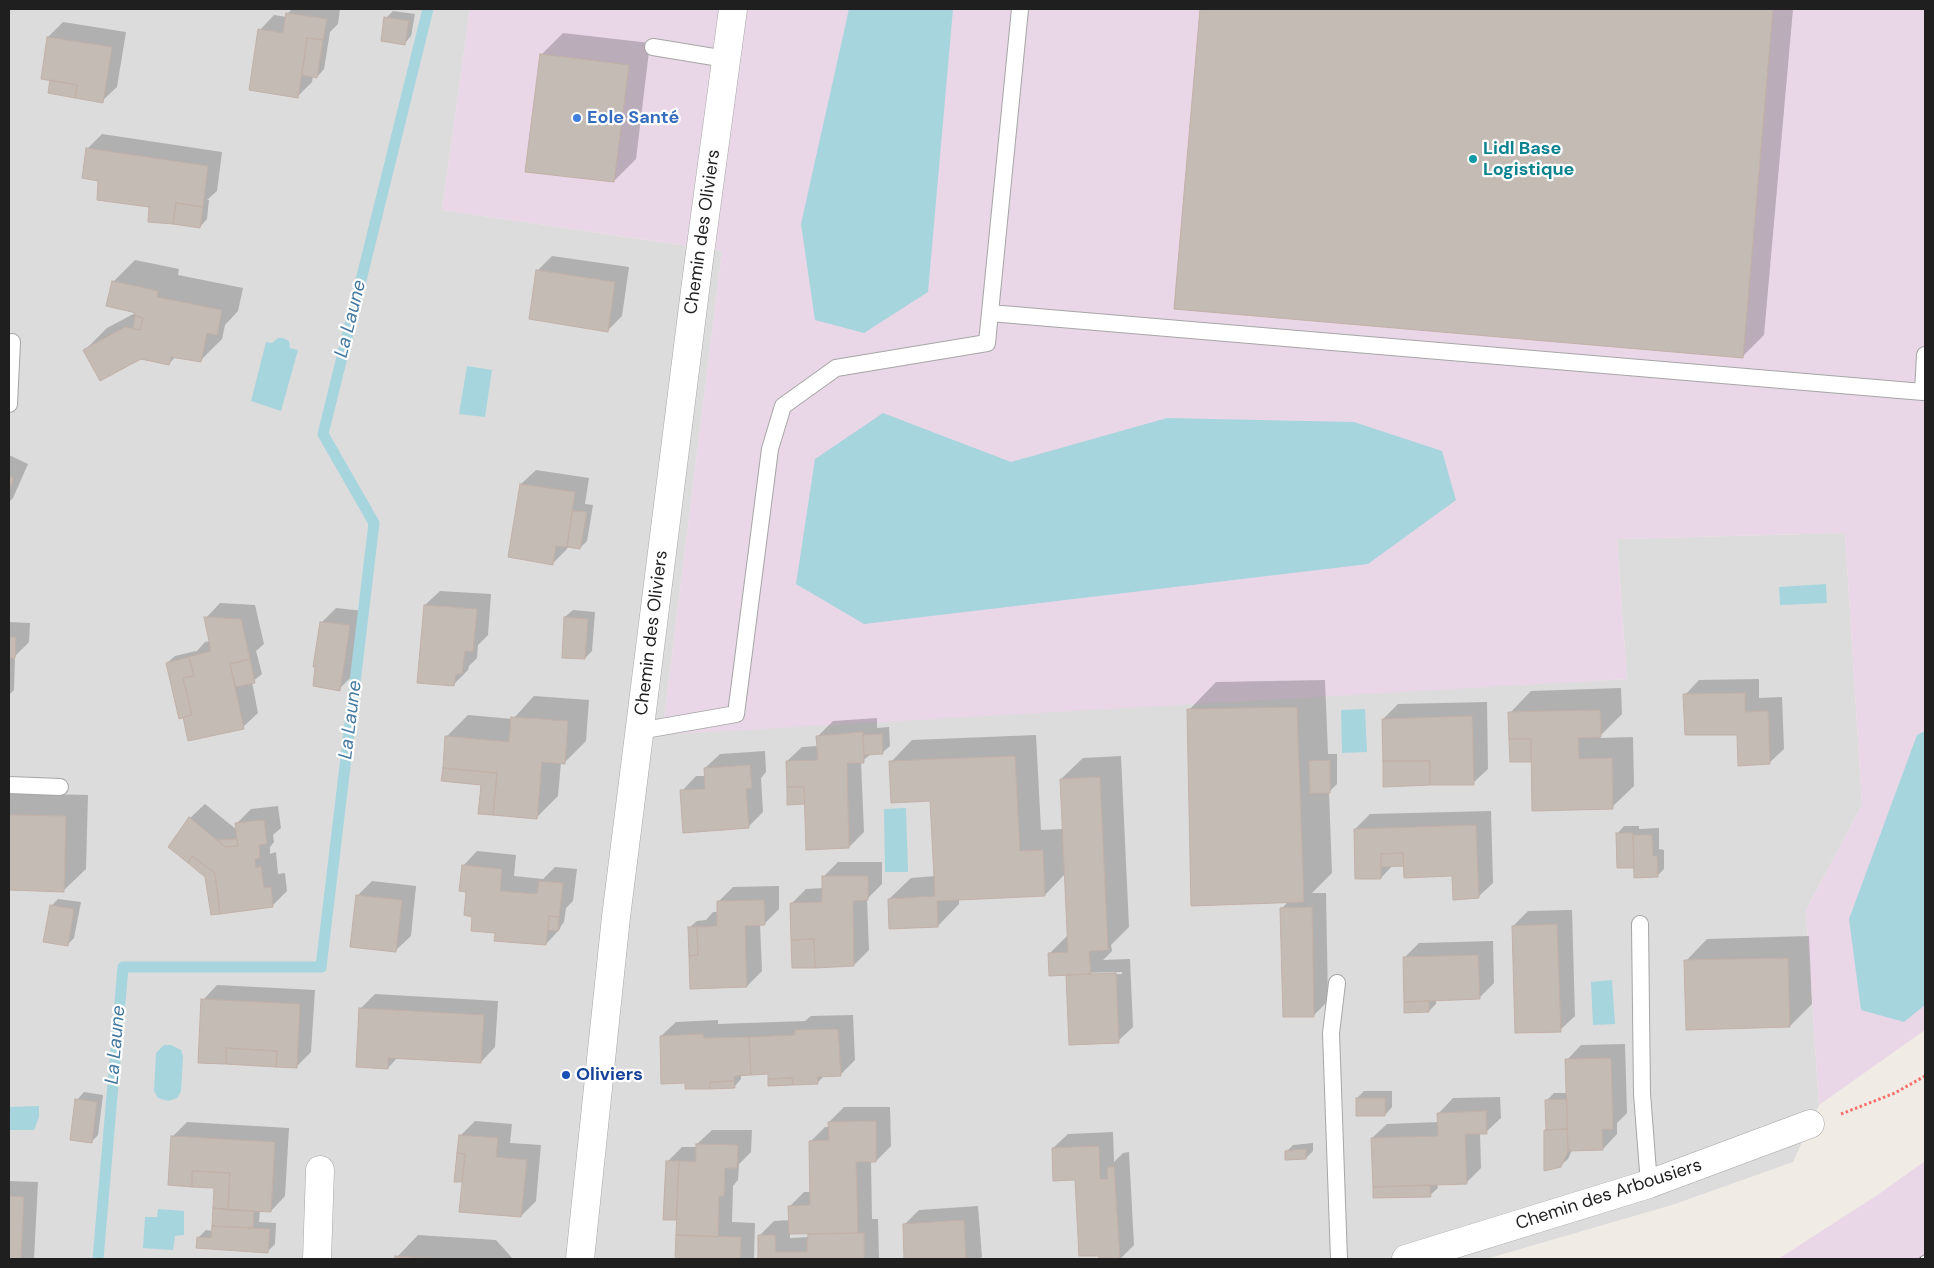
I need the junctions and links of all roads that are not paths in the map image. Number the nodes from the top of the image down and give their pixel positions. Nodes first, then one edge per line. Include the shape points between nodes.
1 (733, 9) edge
2 (1020, 9) edge
3 (653, 47) dead end
4 (726, 58) junction
5 (990, 313) junction
6 (12, 342) dead end
7 (1925, 355) edge
8 (9, 404) edge
9 (639, 731) junction
10 (9, 785) edge
11 (60, 787) dead end
12 (1640, 924) dead end
13 (1336, 983) dead end
14 (1810, 1124) road end
15 (320, 1170) dead end
16 (1649, 1184) junction
17 (317, 1259) edge
18 (580, 1259) edge
19 (1339, 1259) edge
20 (1406, 1259) edge

1 - 4 street, Chemin des Oliviers
2 - 5 lane
3 - 4 lane
4 - 9 street, Chemin des Oliviers
5 - 7 lane via 1922,392
5 - 9 lane via 987,342 836,368 783,406 770,449 736,714
6 - 8 lane
9 - 18 street, Chemin des Oliviers
10 - 11 lane
12 - 16 lane via 1642,1094
13 - 19 lane via 1331,1033
14 - 16 street, Chemin des Arbousiers
15 - 17 street
16 - 20 street, Chemin des Arbousiers

